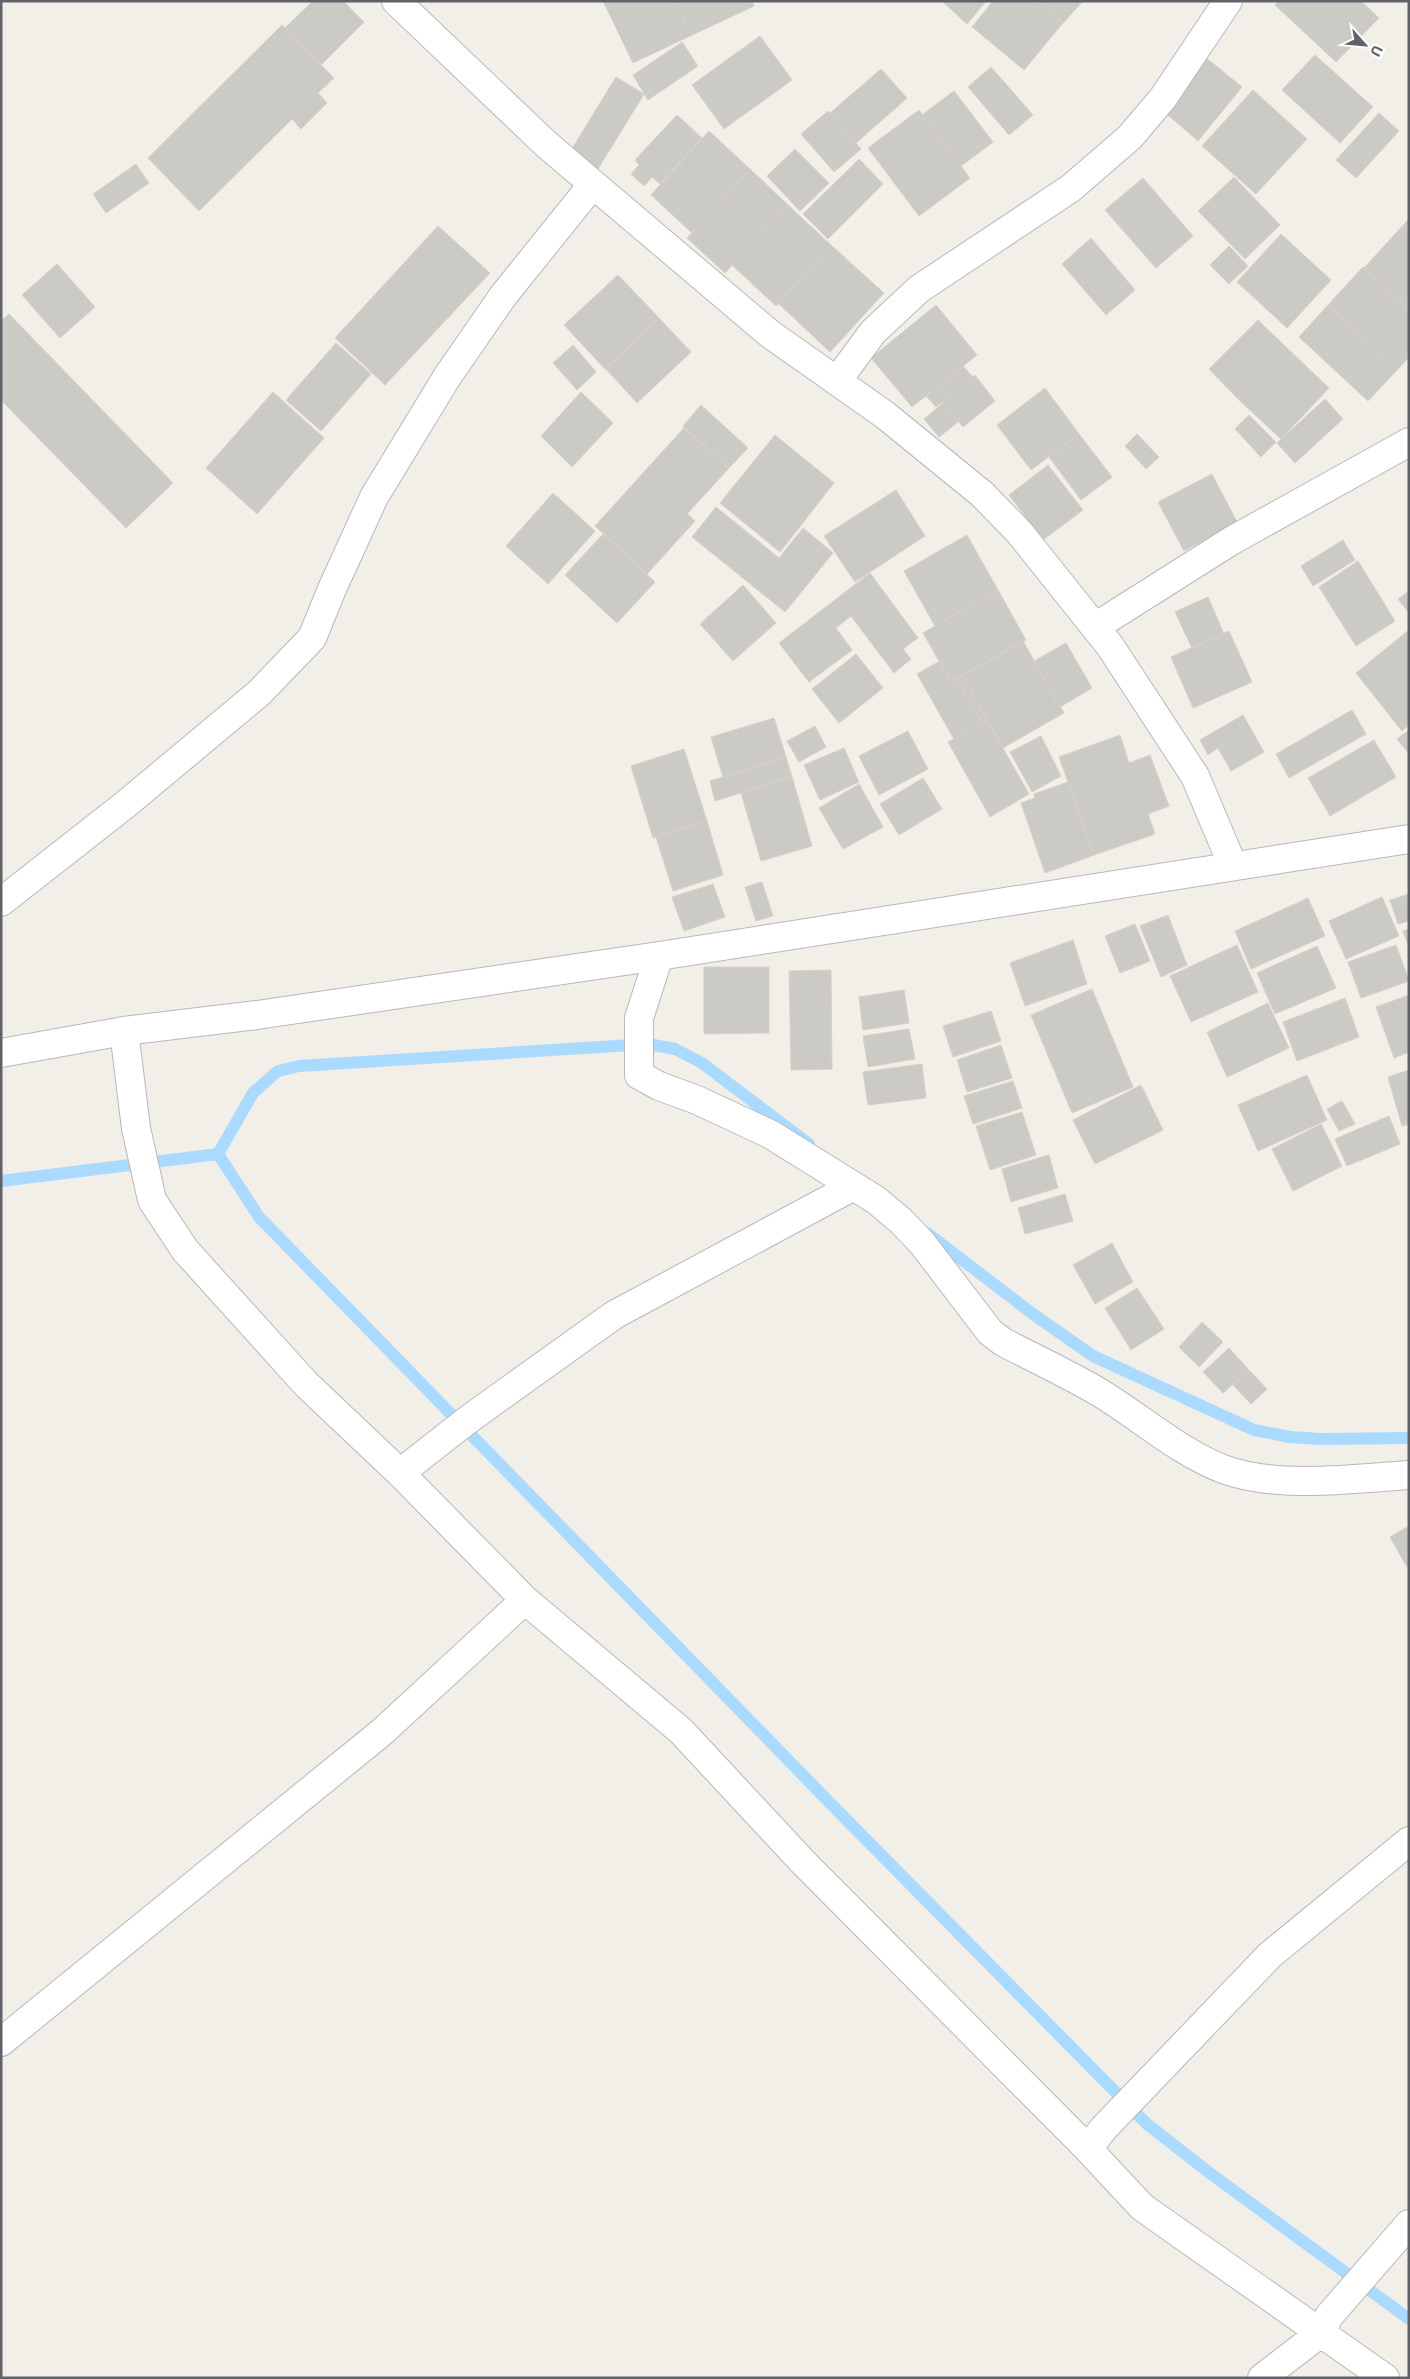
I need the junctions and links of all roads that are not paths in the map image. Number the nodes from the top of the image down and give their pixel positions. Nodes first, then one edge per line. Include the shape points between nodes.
1 (396, 1) edge
2 (1228, 1) edge
3 (593, 184) junction
4 (837, 381) junction
5 (1409, 442) edge
6 (1095, 628) junction
7 (1409, 839) edge
8 (1233, 866) junction
9 (1, 902) edge
10 (658, 956) junction
11 (124, 1031) junction
12 (1, 1053) edge
13 (852, 1187) junction
14 (410, 1465) junction
15 (1409, 1475) edge
16 (524, 1600) junction
17 (1409, 1841) edge
18 (1, 2042) edge
19 (1096, 2139) junction
20 (1409, 2224) edge
21 (1326, 2324) junction
22 (1262, 2378) edge
23 (1385, 2378) edge

1 - 3 street via 546,144
2 - 4 street via 1162,98 1130,137 1071,188 919,289 873,332
3 - 4 street via 770,334
3 - 9 street via 503,296 447,377 374,497 312,638 259,693 126,804
4 - 6 street via 885,415 982,494 1019,532
5 - 6 street via 1231,541
6 - 8 street via 1195,776
7 - 8 street
8 - 10 street
10 - 11 street via 257,1015
10 - 13 street via 638,1018 639,1075 770,1134
11 - 12 street
11 - 14 street via 136,1128 152,1200 185,1250 306,1384
13 - 14 street via 614,1315
13 - 15 street via 876,1200 901,1221 922,1243 990,1332 1002,1342 1098,1392 1198,1456 1224,1469 1261,1478 1324,1481
14 - 16 street
16 - 18 street via 382,1732
16 - 19 street via 681,1731 802,1861
17 - 19 street via 1270,1955
19 - 21 street via 1142,2207
20 - 21 street
21 - 22 street
21 - 23 street

